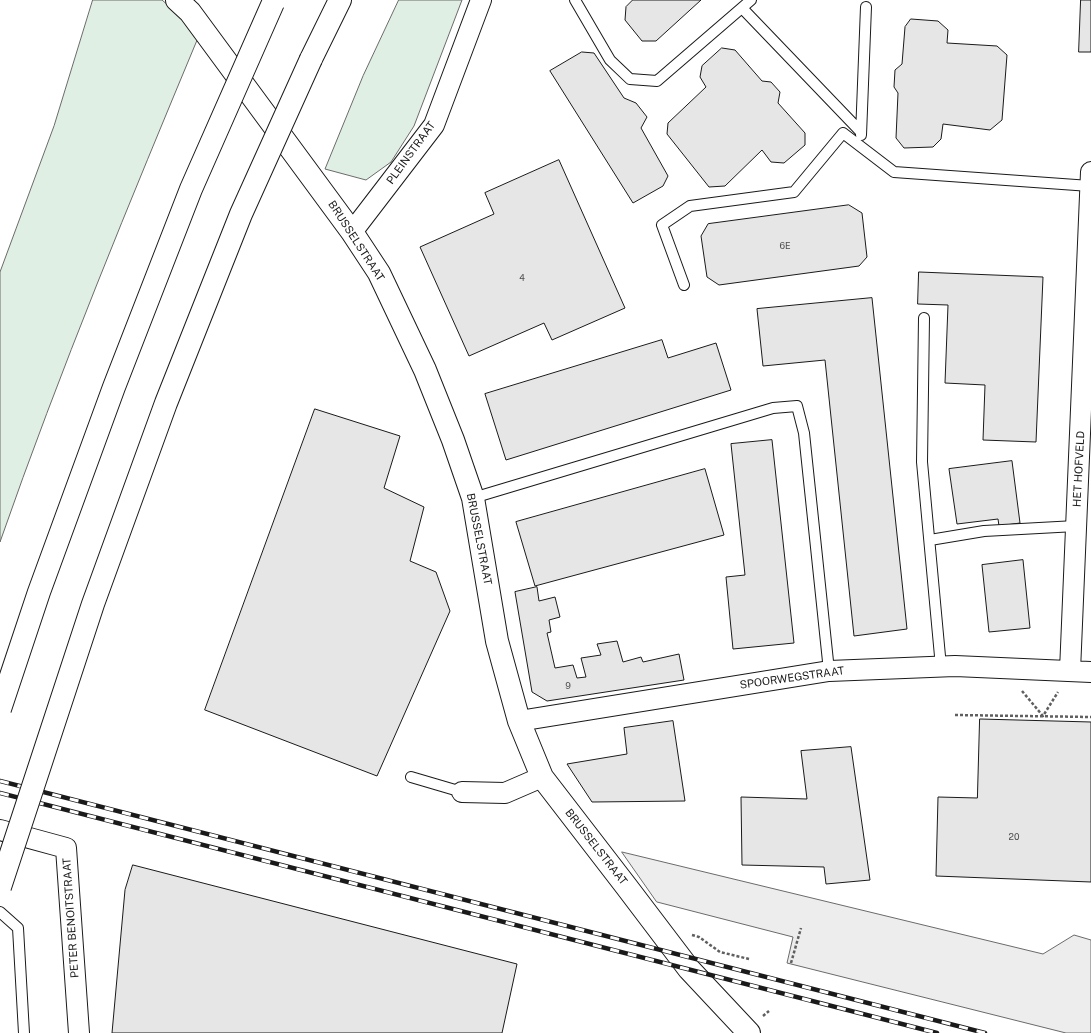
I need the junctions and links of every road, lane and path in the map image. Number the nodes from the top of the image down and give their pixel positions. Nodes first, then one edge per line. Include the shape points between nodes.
1 (177, 0) edge
2 (340, 0) edge
3 (481, 0) edge
4 (575, 0) edge
5 (751, 0) edge
6 (274, 2) edge
7 (866, 7) dead end
8 (742, 8) junction
9 (861, 132) junction
10 (860, 146) junction
11 (1090, 179) edge
12 (352, 232) junction
13 (684, 285) dead end
14 (924, 318) dead end
15 (473, 498) junction
16 (1076, 526) junction
17 (930, 540) junction
18 (941, 667) junction
19 (829, 671) junction
20 (1070, 671) junction
21 (1091, 672) edge
22 (0, 709) edge
23 (955, 715) dead end
24 (1091, 717) edge
25 (519, 721) junction
26 (542, 777) junction
27 (411, 778) dead end
28 (462, 792) joint
29 (0, 830) edge
30 (0, 887) edge
31 (0, 912) edge
32 (801, 928) dead end
33 (691, 935) dead end
34 (749, 959) dead end
35 (791, 964) dead end
36 (24, 1033) edge
37 (79, 1033) edge
38 (749, 1033) edge

1 - 12 main road, BRUSSELSTRAAT via 190,12
2 - 30 main road, bridge via 241,214 166,403 93,604
3 - 12 street, PLEINSTRAAT via 434,125
4 - 8 lane via 610,60 630,79 657,81
5 - 8 lane
6 - 22 main road, bridge via 191,189 114,387 39,592
7 - 9 lane
8 - 9 lane
9 - 10 lane
10 - 11 lane via 894,172
10 - 13 lane via 843,133 794,192 690,206 662,225
11 - 16 street, HET HOFVELD
12 - 15 main road, BRUSSELSTRAAT via 379,273 425,370
14 - 17 lane via 922,462
15 - 19 lane via 772,408 796,406 804,433
15 - 25 main road, BRUSSELSTRAAT via 497,641
16 - 17 lane via 984,531
16 - 20 street, HET HOFVELD
17 - 18 lane
18 - 19 street, SPOORWEGSTRAAT
18 - 20 street, SPOORWEGSTRAAT
19 - 25 street, SPOORWEGSTRAAT
20 - 21 street, SPOORWEGSTRAAT
23 - 24 path
25 - 26 main road, BRUSSELSTRAAT
26 - 28 street via 505,793
26 - 38 main road, BRUSSELSTRAAT via 689,969
27 - 28 lane
29 - 37 street, PETER BENOITSTRAAT via 66,848
31 - 36 lane via 18,928
32 - 35 path
33 - 34 path via 699,937 720,952

